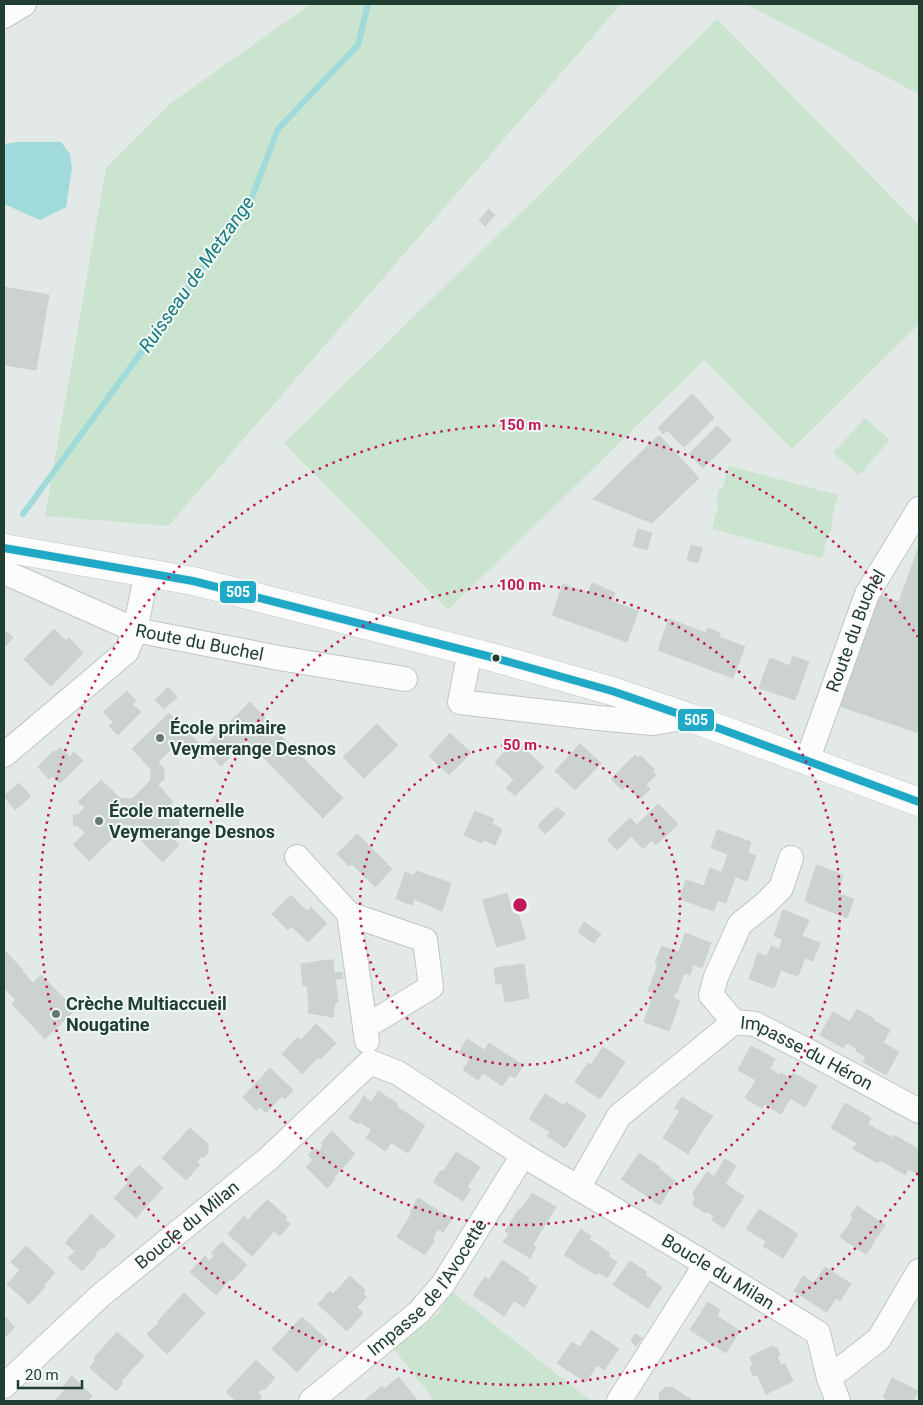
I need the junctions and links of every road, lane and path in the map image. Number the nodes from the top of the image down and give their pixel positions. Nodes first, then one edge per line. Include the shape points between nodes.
1 (24, 4) edge
2 (4, 16) edge
3 (919, 509) edge
4 (4, 548) edge
5 (4, 572) edge
6 (148, 572) junction
7 (135, 630) junction
8 (470, 651) junction
9 (405, 680) dead end
10 (688, 717) junction
11 (4, 755) edge
12 (807, 761) junction
13 (919, 802) edge
14 (297, 857) dead end
15 (791, 858) dead end
16 (349, 914) junction
17 (734, 1022) junction
18 (365, 1027) junction
19 (370, 1062) junction
20 (919, 1110) edge
21 (524, 1155) junction
22 (578, 1188) junction
23 (706, 1264) junction
24 (919, 1271) edge
25 (829, 1378) junction
26 (4, 1386) edge
27 (310, 1401) edge
28 (619, 1401) edge
29 (838, 1401) edge

1 - 2 street
3 - 12 street, Route du Buchel via 867,594
4 - 6 main road
5 - 7 street, Route du Buchel
6 - 7 street
6 - 8 main road via 193,580
7 - 9 street, Route du Buchel
7 - 11 street via 127,651
8 - 10 main road via 612,691
8 - 10 street via 460,702 653,723
10 - 12 main road
12 - 13 main road
14 - 16 street
15 - 17 street, Impasse du Héron via 781,888 740,924 716,977 711,995
16 - 18 street
16 - 18 street via 425,940 431,987
17 - 20 street, Impasse du Héron via 755,1024
17 - 22 street via 620,1116
18 - 19 street
19 - 21 street, Boucle du Milan via 398,1073
19 - 26 street, Boucle du Milan via 268,1159 100,1296
21 - 22 street, Boucle du Milan
21 - 27 street, Impasse de l'Avocette via 443,1284 420,1312
22 - 23 street, Boucle du Milan
23 - 25 street, Boucle du Milan via 818,1333
23 - 28 street
24 - 25 street via 879,1339
25 - 29 street, Boucle du Milan

